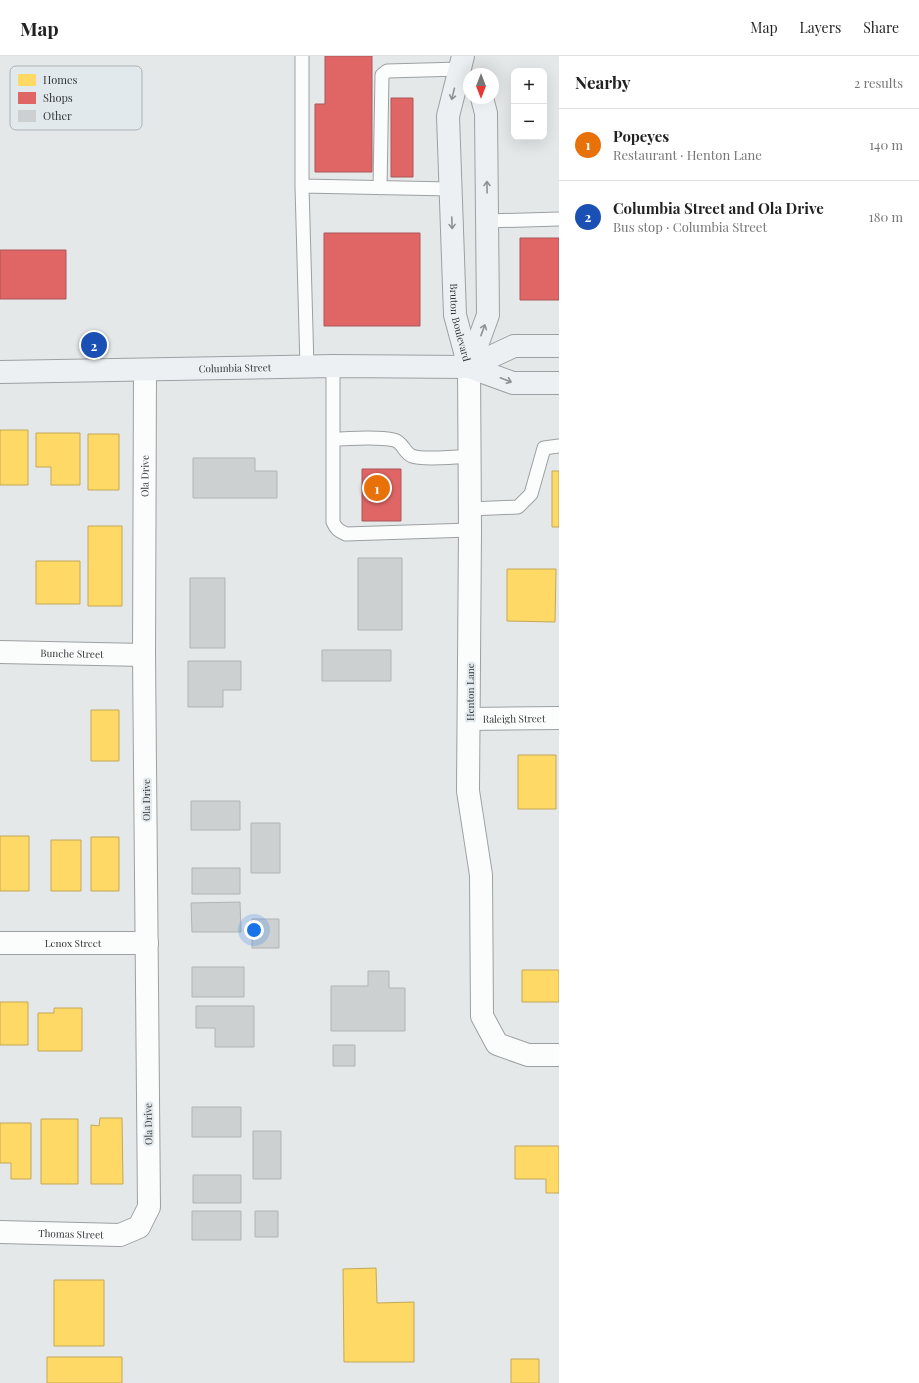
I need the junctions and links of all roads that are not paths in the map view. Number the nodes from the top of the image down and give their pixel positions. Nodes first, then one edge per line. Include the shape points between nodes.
1 (302, 56) edge
2 (467, 64) edge
3 (484, 104) edge
4 (302, 186) junction
5 (380, 188) junction
6 (451, 189) junction
7 (559, 219) edge
8 (487, 221) junction
9 (559, 346) edge
10 (307, 366) junction
11 (332, 366) junction
12 (469, 366) junction
13 (145, 370) junction
14 (0, 372) edge
15 (559, 383) edge
16 (332, 439) junction
17 (559, 446) edge
18 (470, 456) junction
19 (470, 519) junction
20 (0, 652) edge
21 (144, 655) junction
22 (559, 718) edge
23 (470, 719) junction
24 (0, 943) edge
25 (147, 943) junction
26 (559, 1055) edge
27 (140, 1227) joint
28 (0, 1232) edge

1 - 4 lane
2 - 5 lane via 387,71 382,75
2 -> 6 street, Bruton Boulevard via 448,116
8 -> 3 street, Bruton Boulevard via 486,113
4 - 5 lane
4 - 10 lane
5 - 6 lane
6 -> 12 street, Bruton Boulevard via 455,315
7 - 8 lane
12 -> 8 street, Bruton Boulevard via 488,315
9 - 12 street, Columbia Street via 514,346
10 - 11 street, Columbia Street
10 - 13 street, Columbia Street
11 - 12 street, Columbia Street
11 - 16 lane
12 -> 15 street, Columbia Street via 513,383
12 - 18 street, Henton Lane
13 - 14 street, Columbia Street
13 - 21 street, Ola Drive
16 - 18 lane via 394,440 411,456 421,458
16 - 19 lane via 333,522 339,532 346,534
17 - 19 lane via 544,448 532,494 518,507
18 - 19 street, Henton Lane
19 - 23 street, Henton Lane
20 - 21 street, Bunche Street
21 - 25 street, Ola Drive
22 - 23 street, Raleigh Street
23 - 26 street, Henton Lane via 468,791 481,875 482,1016 497,1044 528,1055
24 - 25 street, Lenox Street
25 - 27 street, Ola Drive via 149,1207
27 - 28 street, Thomas Street via 120,1235

